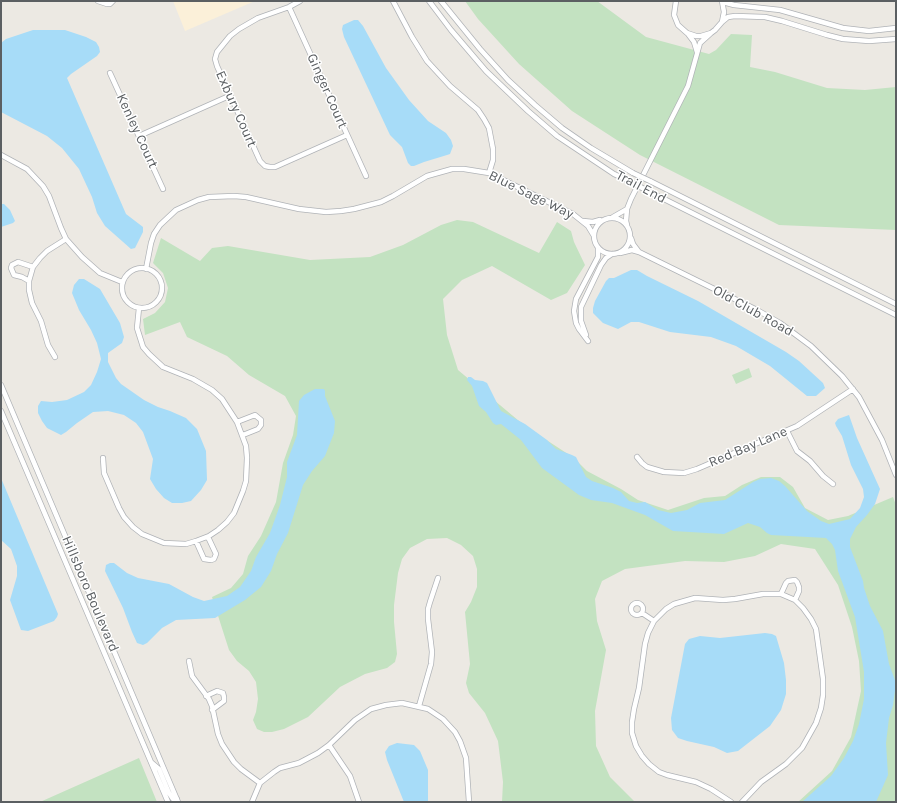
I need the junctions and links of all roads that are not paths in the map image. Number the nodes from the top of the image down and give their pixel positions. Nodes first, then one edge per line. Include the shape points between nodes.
1 (98, 1) edge
2 (113, 1) edge
3 (300, 1) edge
4 (393, 1) edge
5 (429, 1) edge
6 (441, 1) edge
7 (676, 1) edge
8 (722, 1) edge
9 (289, 7) junction
10 (766, 8) junction
11 (765, 17) junction
12 (722, 22) junction
13 (896, 28) edge
14 (687, 33) junction
15 (711, 33) junction
16 (896, 39) edge
17 (697, 52) junction
18 (110, 73) dead end
19 (230, 96) junction
20 (347, 135) junction
21 (139, 136) junction
22 (1, 155) edge
23 (489, 172) junction
24 (366, 176) dead end
25 (164, 189) dead end
26 (627, 208) junction
27 (613, 217) junction
28 (604, 219) junction
29 (583, 221) junction
30 (627, 225) junction
31 (594, 236) junction
32 (631, 237) junction
33 (66, 239) junction
34 (598, 248) junction
35 (639, 252) junction
36 (620, 253) junction
37 (612, 254) junction
38 (33, 267) junction
39 (146, 269) junction
40 (29, 281) junction
41 (122, 282) junction
42 (896, 304) edge
43 (138, 308) junction
44 (896, 315) edge
45 (55, 356) dead end
46 (1, 385) edge
47 (853, 389) junction
48 (1, 411) edge
49 (237, 422) junction
50 (787, 431) junction
51 (243, 435) junction
52 (637, 457) dead end
53 (103, 458) dead end
54 (896, 475) edge
55 (833, 484) dead end
56 (208, 537) junction
57 (196, 541) junction
58 (438, 578) dead end
59 (781, 594) junction
60 (795, 600) junction
61 (642, 613) dead end
62 (654, 621) junction
63 (189, 661) dead end
64 (206, 696) junction
65 (419, 706) junction
66 (212, 710) junction
67 (329, 746) junction
68 (150, 762) junction
69 (260, 783) junction
70 (178, 801) edge
71 (168, 802) edge
72 (252, 802) edge
73 (359, 802) edge
74 (469, 802) edge
75 (731, 802) edge
76 (742, 802) edge

1 - 2 street via 107,4
3 - 9 street
4 - 23 street via 412,38 428,61 484,119 489,128 493,149
5 - 44 street, Trail End, bridge via 486,71 528,112 582,153 614,174
6 - 42 street, Trail End, bridge via 508,80 562,128 591,148 650,181
7 - 14 street via 675,20
8 - 10 street via 734,6
8 - 12 street
9 - 19 street, Exbury Court via 249,23 230,36 217,52 217,66
9 - 20 street, Ginger Court
10 - 11 street
10 - 13 street via 843,28 869,31
11 - 12 street via 735,16 728,17
11 - 16 street via 842,39
12 - 15 street
14 - 15 street via 696,36
14 - 17 street via 694,42
15 - 17 street via 700,43
17 - 26 street via 688,86
18 - 21 street, Kenley Court
19 - 20 street, Exbury Court via 260,161 265,166 275,167
19 - 21 street
20 - 24 street, Ginger Court
21 - 25 street, Kenley Court
22 - 33 street via 27,169 43,186
23 - 29 street, Blue Sage Way
23 - 39 street, Blue Sage Way via 464,169 440,172 427,176 381,202 341,211 299,209 234,196 198,200 176,210 160,225 151,243
26 - 27 street
26 - 30 street
27 - 28 street
27 - 30 street
28 - 29 street, Blue Sage Way
28 - 31 street via 597,225
29 - 31 street, Blue Sage Way
30 - 32 street
31 - 34 street
32 - 35 street
32 - 36 street via 628,245
33 - 38 street via 47,251
33 - 41 street via 91,266
34 - 37 street
34 - 37 street via 598,257 576,299 574,311 578,329 588,341 581,321 581,307 600,265
35 - 36 street, Old Club Road via 632,250
35 - 47 street, Old Club Road via 780,323 824,358
36 - 37 street
38 - 40 street
38 - 40 street via 18,262 11,268 14,275
39 - 41 street via 133,270
39 - 43 street via 158,278 161,292 153,305
40 - 45 street via 32,302 46,333 48,345
41 - 43 street via 124,296 129,303
43 - 49 street via 137,328 143,347 149,354 164,367 212,390 222,399
46 - 70 street, Hillsboro Boulevard
47 - 50 street, Red Bay Lane
47 - 54 street, Old Club Road via 872,421
48 - 68 street, Hillsboro Boulevard
49 - 51 street
49 - 51 street via 255,416 261,420 258,429
50 - 52 street, Red Bay Lane via 684,473 654,470
50 - 55 street via 797,451
51 - 56 street via 247,458 243,492 234,513
53 - 57 street via 104,473 119,508 133,527 142,534 164,543 186,544
56 - 57 street
56 - 57 street via 216,554 211,560 204,559
58 - 65 street via 428,609 431,664
59 - 60 street
59 - 60 street via 786,583 794,580 799,586
59 - 62 street via 735,599 685,600 666,609
60 - 76 street via 812,619 816,629 823,679 821,708 802,748 786,764 761,782
61 - 62 street
62 - 75 street via 644,644 632,722 636,746 649,764 659,772 696,782
63 - 64 street via 192,676
64 - 66 street
64 - 66 street via 217,691 223,693 224,701
65 - 67 street via 402,703 371,709 355,720
65 - 74 street via 444,719 460,741 466,758
66 - 69 street via 218,734 228,753 241,769
67 - 69 street via 304,760 280,768
67 - 73 street via 350,776
68 - 70 street via 159,769 169,793
68 - 71 street, Hillsboro Boulevard
69 - 72 street

